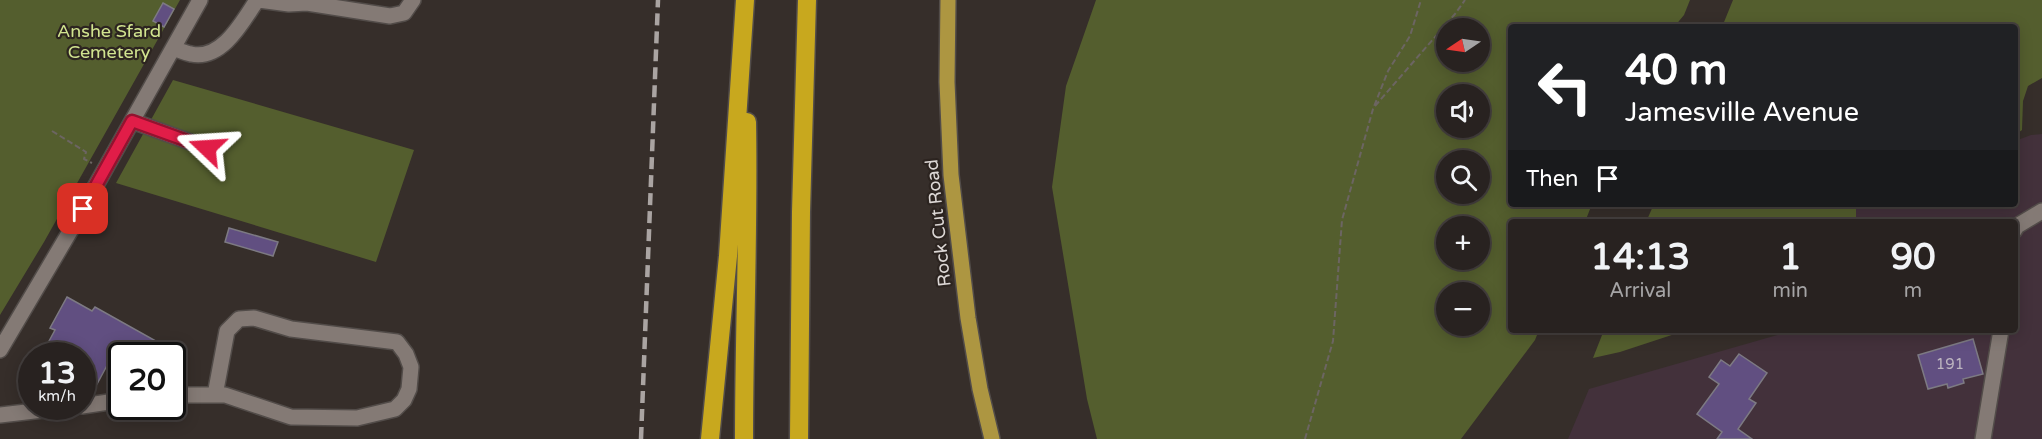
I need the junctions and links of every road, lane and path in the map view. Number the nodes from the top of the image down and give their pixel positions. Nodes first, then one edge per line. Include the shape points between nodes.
1 (200, 0) edge
2 (257, 0) edge
3 (413, 0) edge
4 (807, 0) edge
5 (948, 0) edge
6 (1421, 0) edge
7 (1465, 0) edge
8 (744, 3) edge
9 (173, 48) junction
10 (1373, 109) junction
11 (132, 121) junction
12 (52, 131) dead end
13 (207, 148) dead end
14 (84, 159) dead end
15 (2042, 211) edge
16 (2018, 225) edge
17 (2001, 333) edge
18 (0, 350) edge
19 (186, 394) edge
20 (215, 395) junction
21 (18, 413) edge
22 (0, 415) edge
23 (710, 439) edge
24 (744, 439) edge
25 (799, 439) edge
26 (992, 439) edge
27 (1305, 439) edge
28 (1983, 439) edge

1 - 9 street
2 - 3 street via 390,16 404,12
2 - 9 street via 218,48 192,55
4 - 25 highway
5 - 26 main road, Rock Cut Road via 951,175 968,318
6 - 10 path via 1410,36 1388,71
7 - 10 path
8 - 23 highway via 728,256
8 - 24 highway via 748,185
9 - 11 street
10 - 27 path via 1342,220 1333,341
11 - 13 street
11 - 18 street
12 - 14 path via 86,152
15 - 16 street
17 - 28 street
19 - 20 street
20 - 20 street via 291,417 357,418 395,410 409,389 411,368 397,342 239,318 227,331
21 - 22 street

